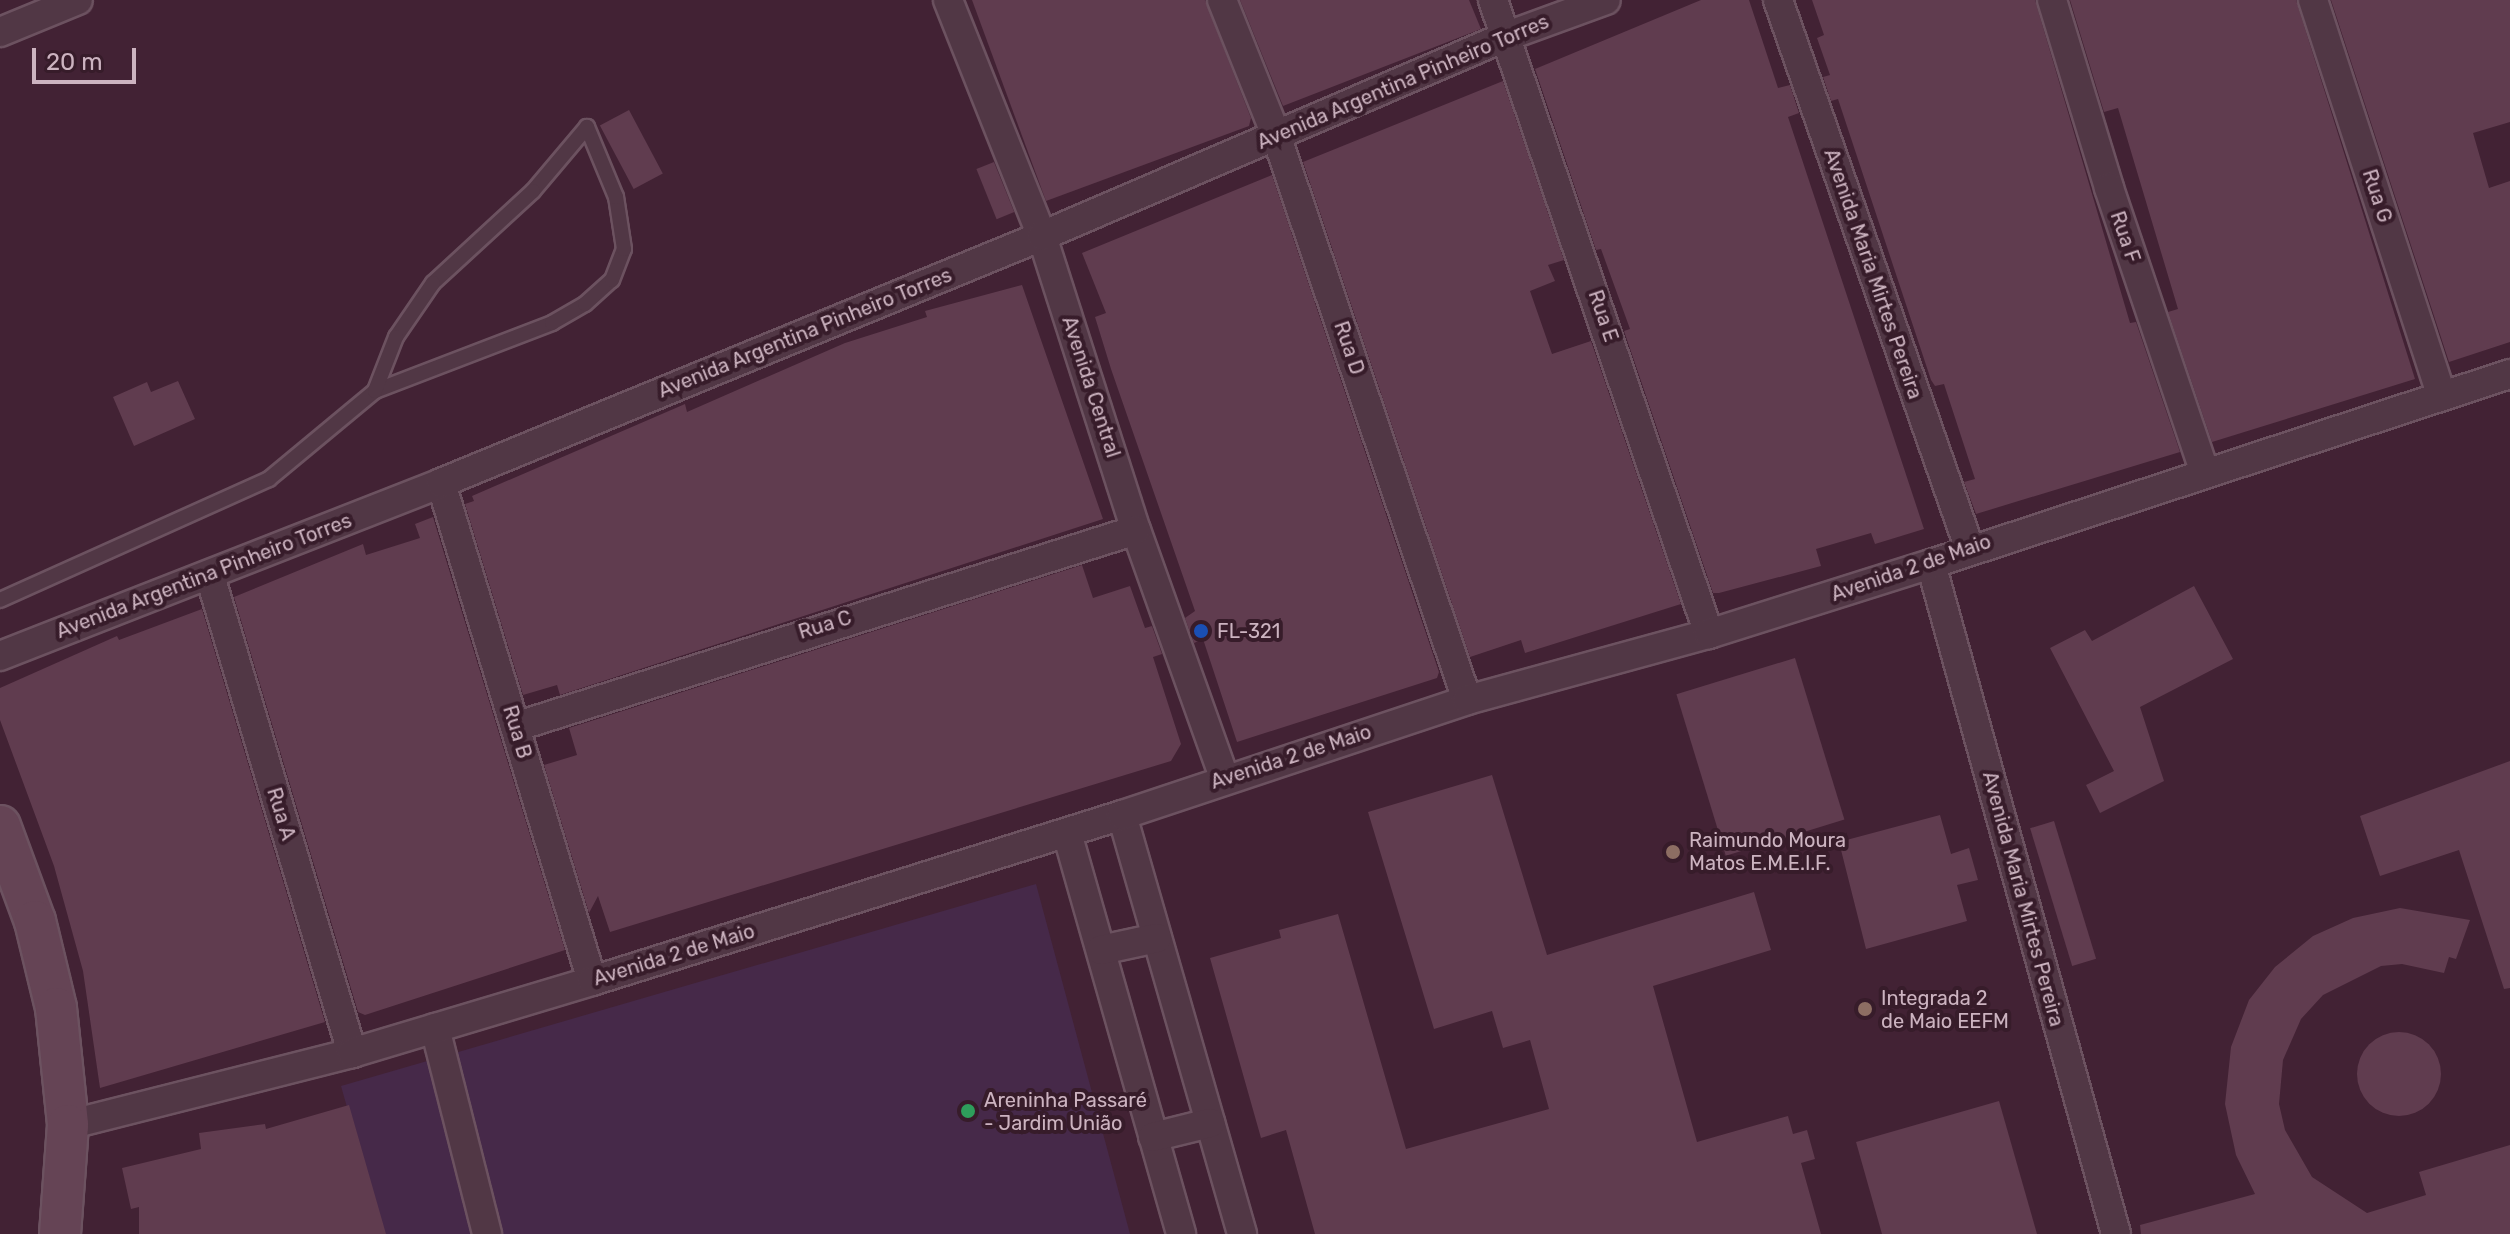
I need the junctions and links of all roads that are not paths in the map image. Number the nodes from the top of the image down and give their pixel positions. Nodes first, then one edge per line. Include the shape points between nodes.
1 (78, 0) edge
2 (948, 0) edge
3 (1222, 0) edge
4 (1493, 0) edge
5 (1606, 0) edge
6 (1778, 0) edge
7 (2052, 0) edge
8 (2313, 0) edge
9 (0, 32) edge
10 (1507, 36) junction
11 (1276, 135) junction
12 (1042, 236) junction
13 (2510, 374) edge
14 (375, 391) junction
15 (2441, 393) junction
16 (2204, 471) junction
17 (441, 483) junction
18 (1136, 530) junction
19 (1969, 547) junction
20 (1931, 564) junction
21 (210, 576) junction
22 (0, 600) edge
23 (1709, 634) junction
24 (0, 656) edge
25 (1467, 700) junction
26 (515, 727) junction
27 (1224, 777) junction
28 (1122, 815) junction
29 (0, 826) edge
30 (1067, 833) junction
31 (1157, 938) junction
32 (1101, 950) junction
33 (592, 981) junction
34 (435, 1028) junction
35 (352, 1053) junction
36 (1210, 1123) junction
37 (68, 1125) junction
38 (1153, 1137) junction
39 (60, 1234) edge
40 (487, 1234) edge
41 (1181, 1234) edge
42 (1242, 1234) edge
43 (2116, 1234) edge

1 - 9 street
2 - 12 street, Avenida Central
3 - 11 street, Rua D
4 - 10 street, Rua E
5 - 10 street, Avenida Argentina Pinheiro Torres
6 - 19 street, Avenida Maria Mirtes Pereira
7 - 16 street, Rua F
8 - 15 street, Rua G
10 - 11 street, Avenida Argentina Pinheiro Torres
10 - 23 street, Rua E
11 - 12 street, Avenida Argentina Pinheiro Torres
11 - 25 street, Rua D
12 - 17 street, Avenida Argentina Pinheiro Torres
12 - 18 street, Avenida Central
13 - 15 street, Avenida 2 de Maio
14 - 14 lane via 552,323 612,280 624,249 623,222 587,127 533,191 433,283 396,337
14 - 22 lane via 269,479
15 - 16 street, Avenida 2 de Maio
16 - 19 street, Avenida 2 de Maio
17 - 21 street, Avenida Argentina Pinheiro Torres
17 - 26 street, Rua B
18 - 26 street, Rua C
18 - 27 street, Avenida Central
19 - 20 street, Avenida 2 de Maio
20 - 23 street, Avenida 2 de Maio
20 - 43 street, Avenida Maria Mirtes Pereira
21 - 24 street, Avenida Argentina Pinheiro Torres
21 - 35 street, Rua A
23 - 25 street, Avenida 2 de Maio
25 - 27 street, Avenida 2 de Maio
26 - 33 street, Rua B
27 - 28 street, Avenida 2 de Maio
28 - 30 street, Avenida 2 de Maio
28 - 31 street
29 - 37 street via 47,965
30 - 32 street
30 - 33 street, Avenida 2 de Maio
31 - 32 street
31 - 36 street
32 - 38 street
33 - 34 street, Avenida 2 de Maio
34 - 35 street, Avenida 2 de Maio
34 - 40 street
35 - 37 street, Avenida 2 de Maio
36 - 38 street
36 - 42 street
37 - 39 street
38 - 41 street

